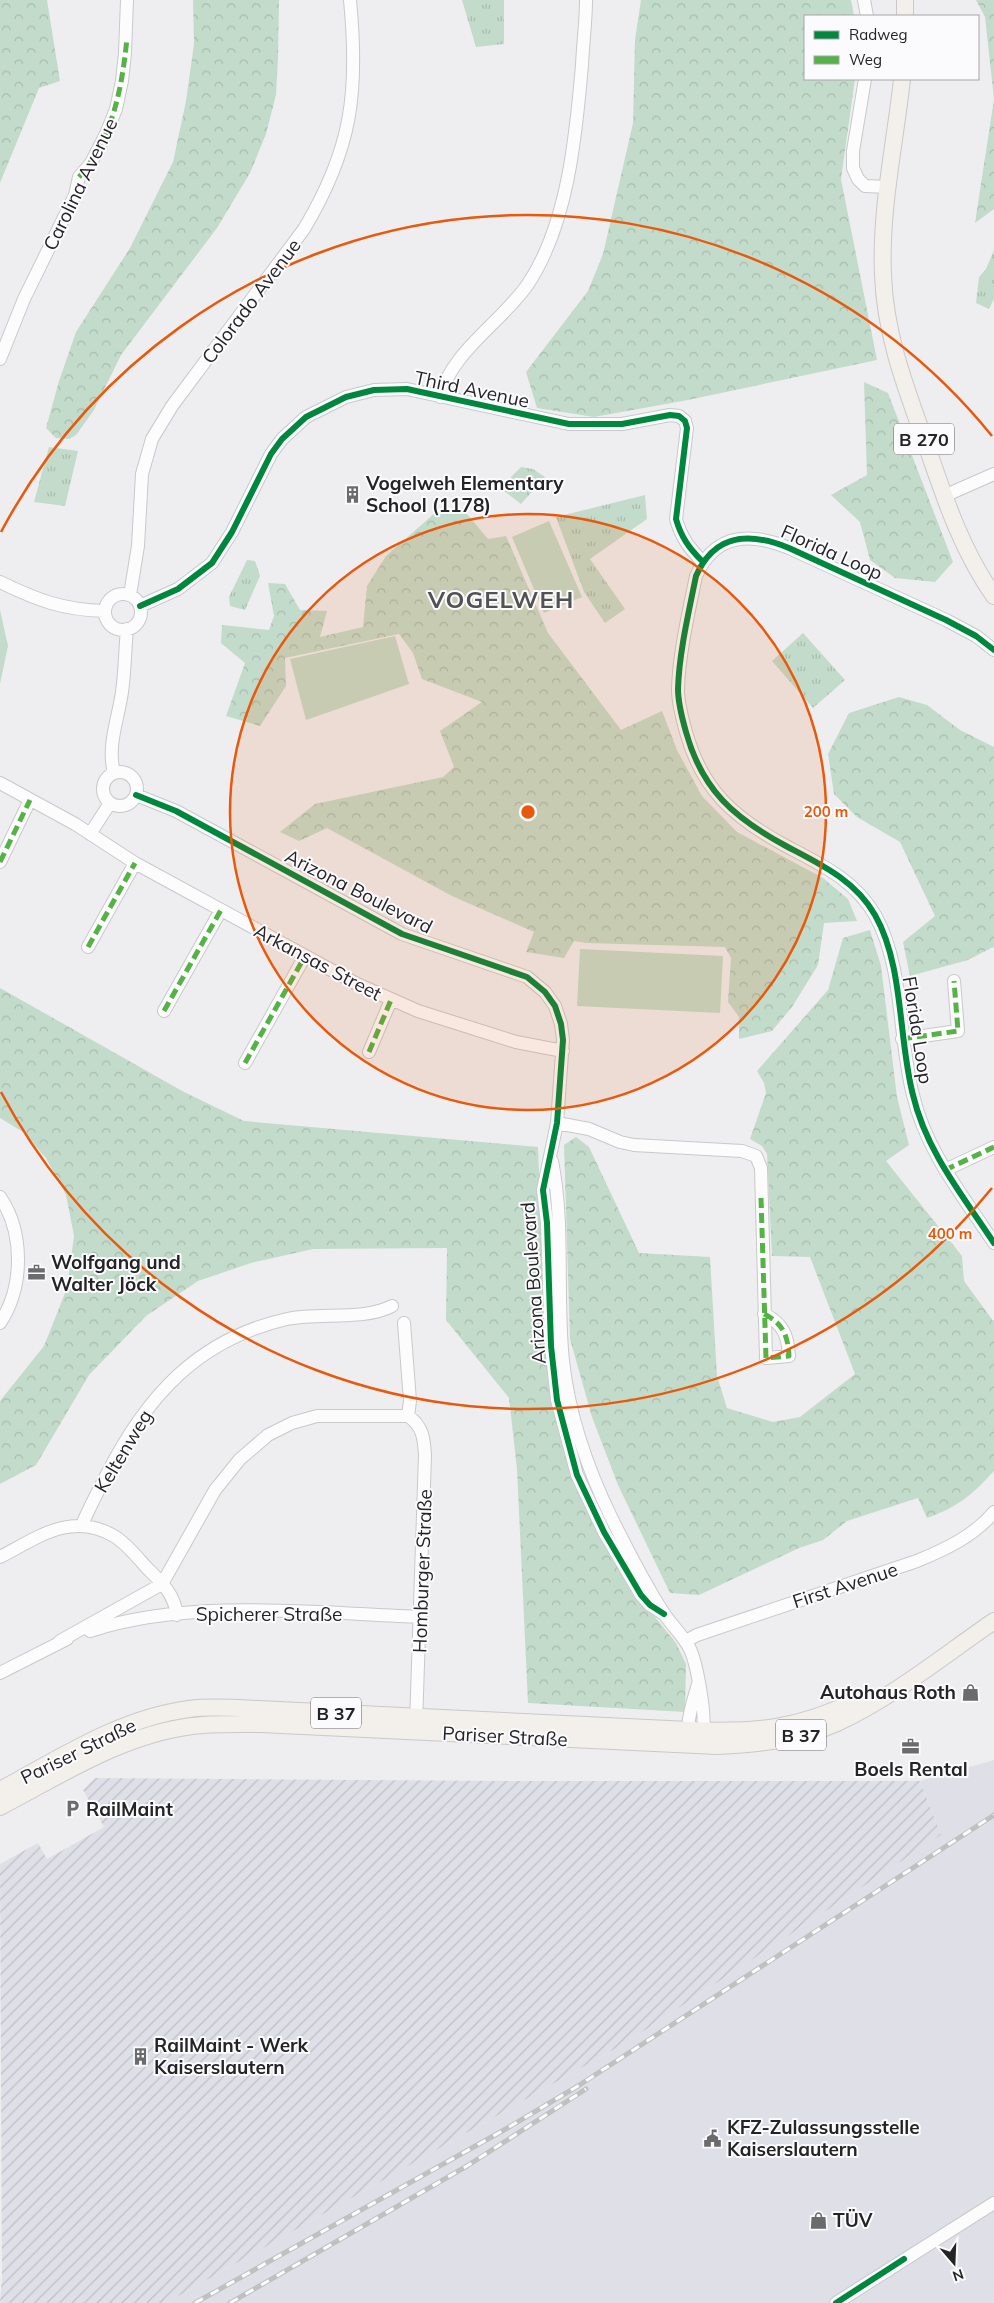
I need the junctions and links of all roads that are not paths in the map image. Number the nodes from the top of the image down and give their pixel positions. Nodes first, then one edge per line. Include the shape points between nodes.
1 (127, 0) edge
2 (350, 0) edge
3 (586, 0) edge
4 (864, 0) edge
5 (905, 0) edge
6 (867, 15) edge
7 (905, 15) edge
8 (865, 80) edge
9 (902, 80) edge
10 (869, 187) junction
11 (889, 187) junction
12 (884, 220) junction
13 (0, 359) edge
14 (440, 397) junction
15 (994, 474) edge
16 (944, 496) junction
17 (702, 561) junction
18 (0, 582) edge
19 (130, 595) junction
20 (994, 596) edge
21 (140, 606) junction
22 (105, 611) junction
23 (127, 629) junction
24 (994, 650) edge
25 (114, 773) junction
26 (0, 783) edge
27 (136, 795) junction
28 (30, 800) junction
29 (110, 803) junction
30 (90, 834) junction
31 (0, 862) edge
32 (135, 863) junction
33 (221, 910) junction
34 (88, 947) dead end
35 (305, 956) junction
36 (954, 981) dead end
37 (391, 1000) junction
38 (164, 1011) dead end
39 (902, 1039) junction
40 (369, 1052) dead end
41 (563, 1052) junction
42 (245, 1063) dead end
43 (558, 1123) junction
44 (994, 1147) edge
45 (551, 1156) junction
46 (945, 1170) junction
47 (0, 1197) edge
48 (994, 1243) edge
49 (392, 1306) dead end
50 (764, 1314) dead end
51 (0, 1323) edge
52 (404, 1323) dead end
53 (408, 1416) junction
54 (565, 1434) junction
55 (580, 1437) junction
56 (994, 1512) edge
57 (82, 1525) junction
58 (0, 1557) edge
59 (162, 1584) junction
60 (994, 1610) edge
61 (664, 1614) junction
62 (177, 1615) junction
63 (421, 1617) junction
64 (994, 1622) edge
65 (686, 1641) junction
66 (60, 1642) junction
67 (0, 1673) edge
68 (416, 1725) junction
69 (695, 1735) junction
70 (0, 1790) edge
71 (0, 1807) edge
72 (994, 2203) edge
73 (839, 2302) edge

1 - 13 street, Carolina Avenue via 124,63 116,108 90,164 79,176 75,195 24,299
2 - 19 street, Colorado Avenue via 352,98 337,166 304,229 172,406 152,439 142,474 138,546
3 - 14 street via 574,139 553,232 528,283 458,361 443,385
4 - 6 street
5 - 7 main road
8 - 10 street via 853,168 860,183
9 - 11 main road, B 270
10 - 11 street
10 - 12 street via 879,202
11 - 12 main road, B 270
12 - 16 main road, B 270 via 882,274 890,337
14 - 17 street, Third Avenue via 585,426 679,416 687,428 676,519 687,545
14 - 21 street, Third Avenue via 407,389 374,390 340,400 306,418 282,439 271,454 228,539 212,563 178,589
15 - 16 street
16 - 20 main road, B 270 via 971,559
17 - 24 street, Florida Loop via 737,538 771,541 946,620
17 - 39 street, Florida Loop via 692,594 678,690 683,722 697,762 718,797 734,812 840,876 865,900 876,916 891,957
18 - 22 street via 45,603 83,611
19 - 21 street
19 - 22 street via 113,597
21 - 23 street via 138,621
22 - 23 street via 111,625
23 - 25 street via 122,690 111,742
25 - 27 street via 125,772 134,779
25 - 29 street via 106,779 103,787 104,796
26 - 28 street, Arkansas Street
27 - 29 street via 123,806
27 - 41 street, Arizona Boulevard via 176,811 402,934 527,977 555,1006 561,1024
28 - 30 street, Arkansas Street
28 - 31 street
29 - 30 street
30 - 32 street, Arkansas Street
32 - 33 street, Arkansas Street
32 - 34 street
33 - 35 street, Arkansas Street
33 - 38 street
35 - 37 street, Arkansas Street
35 - 42 street
36 - 39 street via 958,1031
37 - 40 street
37 - 41 street, Arkansas Street via 502,1038
39 - 46 street, Florida Loop via 919,1119
41 - 43 street, Arizona Boulevard
43 - 45 street, Arizona Boulevard
43 - 50 street via 589,1129 634,1145 742,1151 756,1156 761,1168
44 - 46 street
45 - 54 street, Arizona Boulevard via 542,1190 547,1223 551,1346 557,1400
45 - 55 street, Arizona Boulevard via 558,1191 563,1359 567,1391
46 - 48 street, Florida Loop
47 - 51 street via 14,1229 18,1257 14,1291
49 - 57 street, Keltenweg via 373,1313 287,1319 233,1338 189,1365 156,1396 128,1435
52 - 53 street via 410,1401
53 - 59 street via 317,1416 292,1423 268,1435 240,1459 215,1490
53 - 63 street, Homburger Straße via 419,1427 425,1442
54 - 55 street via 574,1433
54 - 61 street, Arizona Boulevard via 581,1483 604,1532 641,1595
55 - 61 street, Arizona Boulevard via 611,1517
56 - 65 street, First Avenue via 969,1535 918,1561
57 - 58 street via 55,1529
57 - 59 street via 114,1536
59 - 62 street via 170,1591
59 - 66 street, Spicherer Straße
60 - 69 main road, Pariser Straße / B 37 via 895,1678 830,1713 771,1729
61 - 65 street, Arizona Boulevard
62 - 63 street, Spicherer Straße via 236,1610
62 - 66 street, Spicherer Straße via 125,1622
63 - 68 street, Homburger Straße
64 - 69 main road, Pariser Straße / B 37 via 900,1686 835,1724 752,1745
65 - 69 street, Arizona Boulevard via 698,1684 691,1707
66 - 67 street, Spicherer Straße
68 - 69 main road, Pariser Straße / B 37
68 - 70 main road, Pariser Straße / B 37 via 231,1708 189,1709 145,1719 107,1733
68 - 71 main road, Pariser Straße / B 37 via 192,1726 112,1748
72 - 73 street

